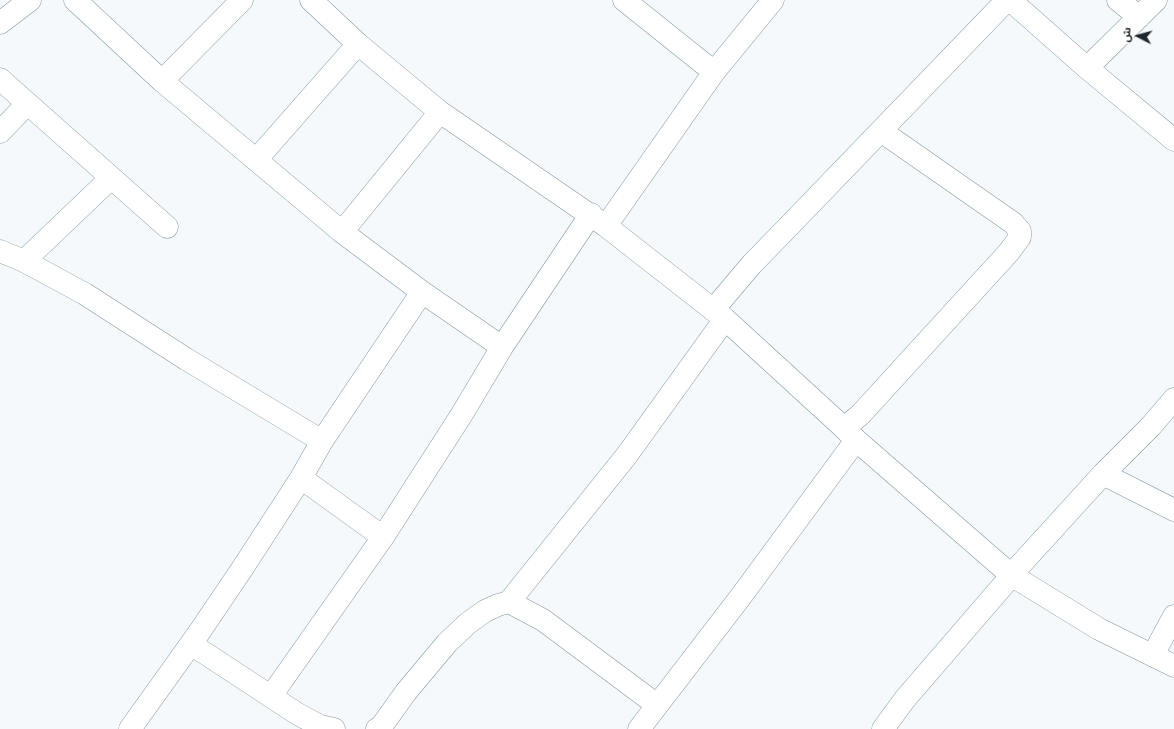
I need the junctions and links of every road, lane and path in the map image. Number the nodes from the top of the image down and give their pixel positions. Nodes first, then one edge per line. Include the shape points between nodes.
1 (30, 0) edge
2 (75, 0) edge
3 (242, 0) edge
4 (311, 0) edge
5 (624, 0) edge
6 (773, 0) edge
7 (1008, 0) edge
8 (1118, 0) edge
9 (1156, 0) edge
10 (1168, 0) edge
11 (1174, 3) edge
12 (1139, 17) junction
13 (0, 23) edge
14 (358, 44) junction
15 (1087, 68) junction
16 (714, 72) junction
17 (0, 79) edge
18 (162, 81) junction
19 (27, 104) junction
20 (440, 112) junction
21 (881, 131) junction
22 (0, 132) edge
23 (1174, 140) edge
24 (256, 160) junction
25 (111, 178) junction
26 (598, 220) junction
27 (167, 227) dead end
28 (342, 232) junction
29 (0, 251) edge
30 (24, 262) junction
31 (422, 292) junction
32 (719, 315) junction
33 (502, 347) junction
34 (1174, 399) edge
35 (850, 434) junction
36 (322, 442) junction
37 (1103, 474) junction
38 (301, 478) junction
39 (1174, 510) edge
40 (383, 537) junction
41 (1011, 575) junction
42 (509, 602) junction
43 (1174, 616) edge
44 (191, 644) junction
45 (1152, 655) junction
46 (1174, 666) edge
47 (271, 696) junction
48 (657, 705) junction
49 (130, 729) edge
50 (334, 729) edge
51 (377, 729) edge
52 (639, 729) edge
53 (883, 729) edge

1 - 13 street
2 - 18 street
3 - 18 street
4 - 14 street
5 - 16 street
6 - 16 street
7 - 15 street
7 - 21 street
8 - 12 street
9 - 12 street
10 - 11 street
12 - 15 street
14 - 20 street
14 - 24 street
15 - 23 street
16 - 26 street
17 - 19 street
18 - 24 street
19 - 22 street
19 - 25 street
20 - 26 street
20 - 28 street
21 - 32 street via 752,264
21 - 35 street via 1012,223 1020,231 1020,237 860,415
24 - 28 street
25 - 27 street
25 - 30 street
26 - 32 street
26 - 33 street
28 - 31 street
29 - 30 street
30 - 36 street via 85,294
31 - 33 street
31 - 36 street
32 - 35 street
32 - 42 street via 626,455
33 - 40 street
34 - 37 street
35 - 41 street
35 - 48 street via 742,595
36 - 38 street
37 - 39 street
37 - 41 street
38 - 40 street
38 - 44 street
40 - 47 street
41 - 45 street via 1099,629
41 - 53 street via 905,699
42 - 48 street via 543,620
42 - 51 street via 485,611 447,643
43 - 45 street
44 - 47 street
44 - 49 street
45 - 46 street
47 - 50 street via 320,726
48 - 52 street

